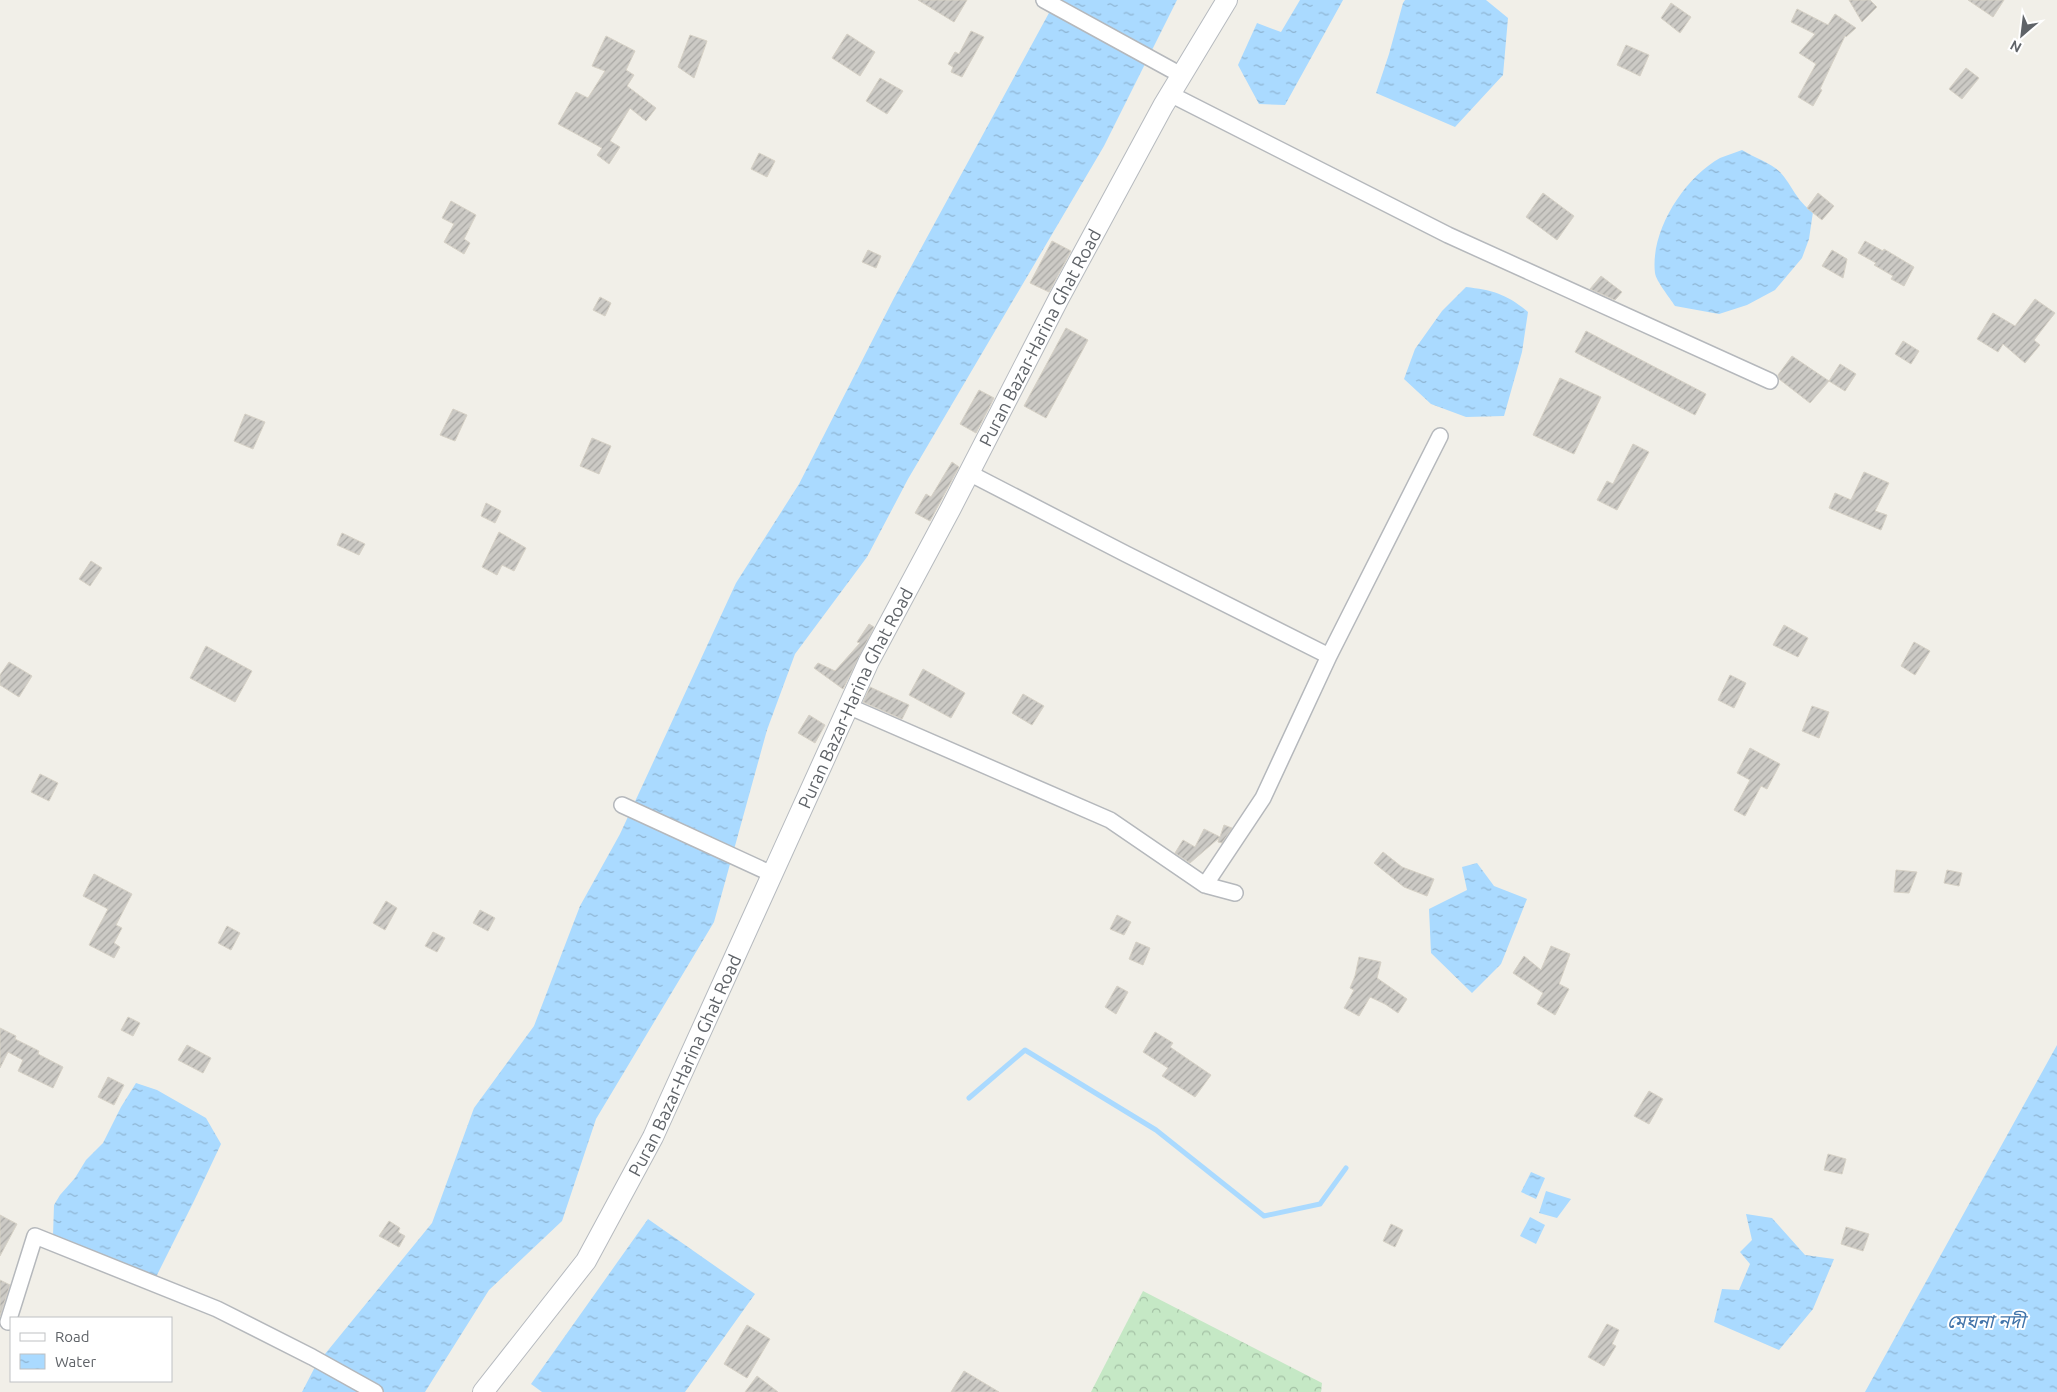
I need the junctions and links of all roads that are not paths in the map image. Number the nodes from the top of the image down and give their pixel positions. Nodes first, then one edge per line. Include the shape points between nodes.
1 (1044, 0) edge
2 (1227, 0) edge
3 (1181, 75) junction
4 (1170, 94) junction
5 (1770, 381) dead end
6 (1440, 436) dead end
7 (969, 473) junction
8 (1329, 656) junction
9 (848, 706) junction
10 (622, 805) dead end
11 (772, 874) junction
12 (1205, 885) junction
13 (1235, 893) dead end
14 (8, 1322) dead end
15 (375, 1392) edge
16 (483, 1392) edge

1 - 3 street
2 - 3 main road, Puran Bazar-Harina Ghat Road
3 - 4 main road, Puran Bazar-Harina Ghat Road
4 - 5 street via 1448,235
4 - 7 main road, Puran Bazar-Harina Ghat Road
6 - 8 street
7 - 8 street
7 - 9 main road, Puran Bazar-Harina Ghat Road
8 - 12 street via 1262,798
9 - 11 main road, Puran Bazar-Harina Ghat Road
9 - 12 street via 1110,820
10 - 11 street
11 - 16 main road, Puran Bazar-Harina Ghat Road via 654,1138 586,1261
12 - 13 street
14 - 15 street via 36,1236 217,1309

